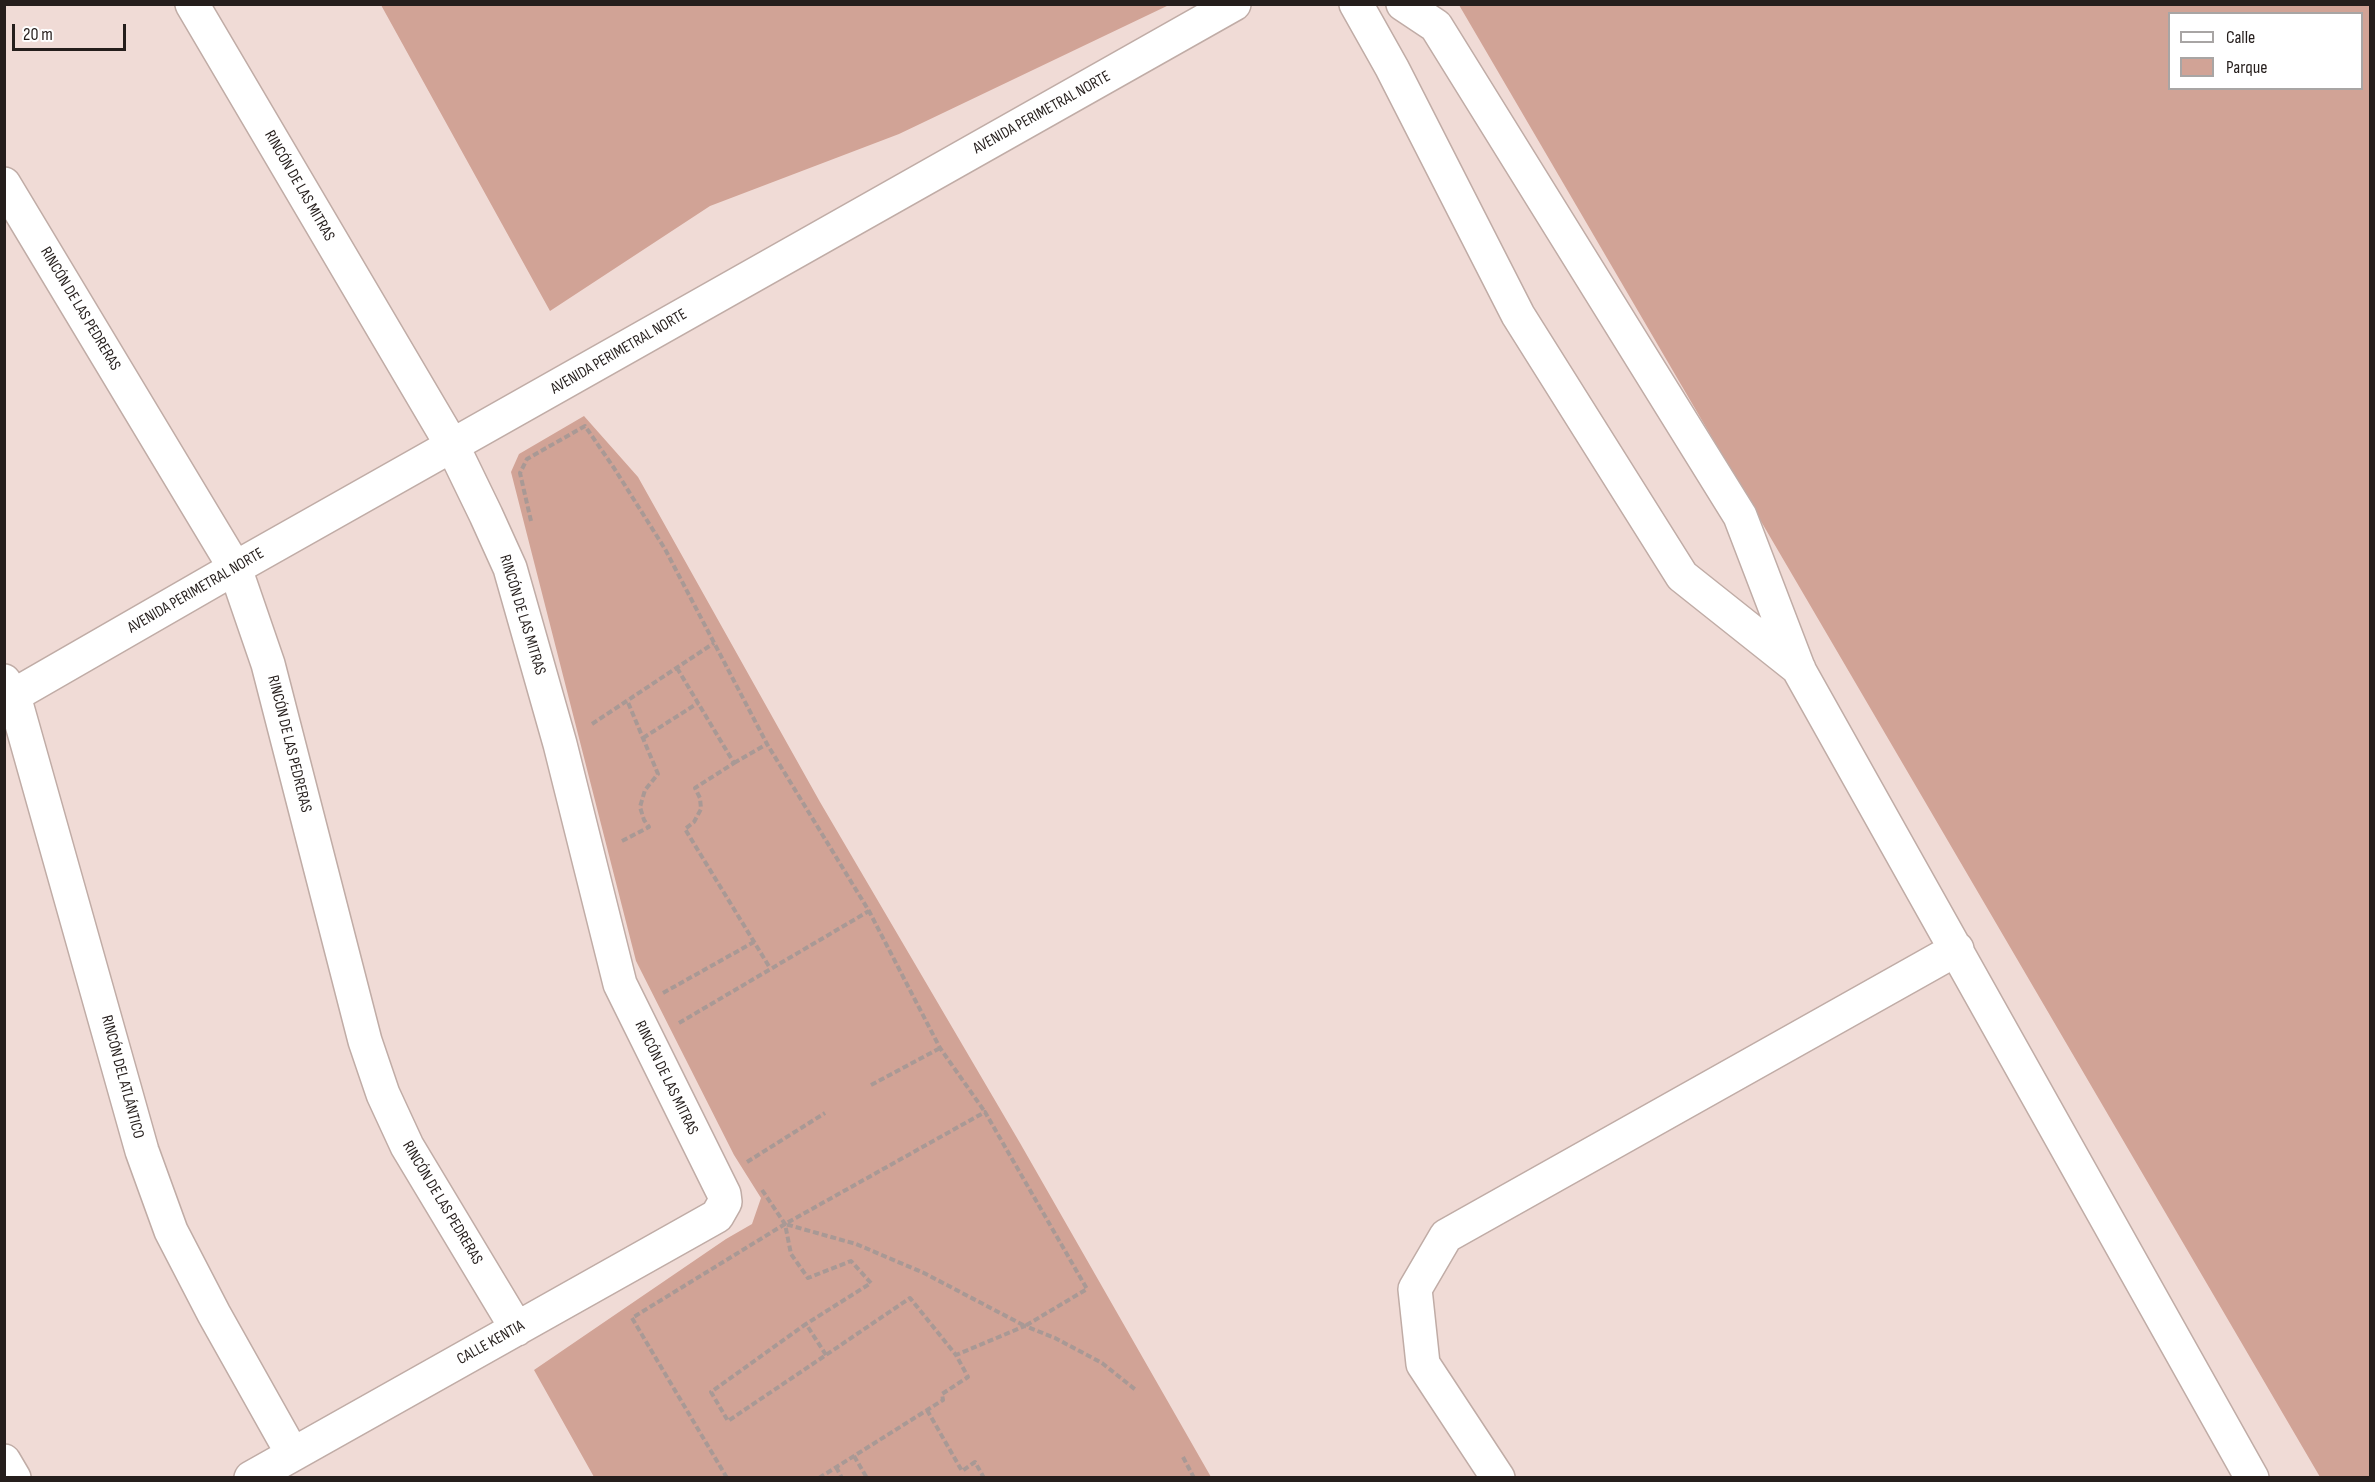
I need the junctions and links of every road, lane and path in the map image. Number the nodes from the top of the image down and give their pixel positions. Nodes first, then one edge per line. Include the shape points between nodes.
1 (192, 4) edge
2 (1234, 4) edge
3 (1356, 4) edge
4 (1403, 4) edge
5 (4, 184) edge
6 (453, 447) junction
7 (533, 529) dead end
8 (235, 568) junction
9 (714, 643) junction
10 (677, 668) junction
11 (1799, 670) junction
12 (8, 693) edge
13 (627, 700) junction
14 (698, 703) junction
15 (588, 726) dead end
16 (643, 738) junction
17 (767, 744) junction
18 (734, 763) junction
19 (619, 829) dead end
20 (622, 841) junction
21 (625, 852) dead end
22 (870, 911) junction
23 (754, 942) junction
24 (1957, 949) junction
25 (770, 968) dead end
26 (659, 983) dead end
27 (662, 994) junction
28 (667, 1004) dead end
29 (672, 1014) dead end
30 (678, 1023) junction
31 (683, 1034) dead end
32 (940, 1048) junction
33 (871, 1085) dead end
34 (984, 1112) junction
35 (825, 1113) dead end
36 (752, 1157) dead end
37 (725, 1202) joint
38 (785, 1224) junction
39 (806, 1324) junction
40 (1025, 1326) junction
41 (517, 1329) junction
42 (826, 1354) junction
43 (956, 1355) junction
44 (1137, 1391) dead end
45 (927, 1410) junction
46 (292, 1453) junction
47 (854, 1456) junction
48 (1183, 1457) dead end
49 (4, 1461) edge
50 (836, 1467) junction
51 (14, 1478) edge
52 (251, 1478) edge
53 (727, 1478) edge
54 (819, 1478) edge
55 (842, 1478) edge
56 (867, 1478) edge
57 (984, 1478) edge
58 (1194, 1478) edge
59 (1498, 1478) edge
60 (2252, 1478) edge

1 - 6 street, RINCÓN DE LAS MITRAS
2 - 6 street, AVENIDA PERIMETRAL NORTE
3 - 11 street via 1518,315 1682,576
4 - 11 street via 1436,26 1740,516
5 - 8 street, RINCÓN DE LAS PEDRERAS
6 - 8 street, AVENIDA PERIMETRAL NORTE
6 - 37 street, RINCÓN DE LAS MITRAS via 510,568 560,744 620,984
7 - 9 path via 520,473 527,459 585,426 665,549
8 - 12 street, AVENIDA PERIMETRAL NORTE
8 - 41 street, RINCÓN DE LAS PEDRERAS via 268,664 365,1041 383,1094 407,1146
9 - 10 path
9 - 17 path
10 - 13 path
10 - 14 path
11 - 24 street
12 - 46 street, RINCÓN DEL ATLÁNTICO via 142,1151 171,1230
13 - 15 path
13 - 16 path
14 - 16 path
14 - 18 path
16 - 20 path via 658,774 645,790 640,807 649,826
17 - 18 path
17 - 22 path
18 - 23 path via 695,788 700,809 685,829
19 - 20 path
20 - 21 path
22 - 30 path
22 - 32 path
23 - 25 path
23 - 27 path
24 - 59 street via 1446,1236 1415,1289 1423,1364
24 - 60 street
26 - 27 path
27 - 28 path
29 - 30 path
30 - 31 path
32 - 33 path
32 - 34 path
34 - 38 path
34 - 40 path via 1087,1289
35 - 36 path
37 - 41 street, CALLE KENTIA via 717,1216
38 - 39 path via 791,1254 808,1278 851,1261 871,1283
38 - 40 path via 856,1244 924,1273
38 - 53 path via 632,1318
39 - 42 path
39 - 42 path via 711,1392 728,1421
40 - 43 path
40 - 44 path via 1102,1364
41 - 46 street, CALLE KENTIA
42 - 43 path via 910,1298
43 - 45 path via 968,1377 942,1394 943,1400
45 - 47 path
45 - 57 path via 962,1471 975,1462
46 - 52 street, CALLE KENTIA
47 - 50 path
47 - 56 path
48 - 58 path
49 - 51 street
50 - 54 path
50 - 55 path

